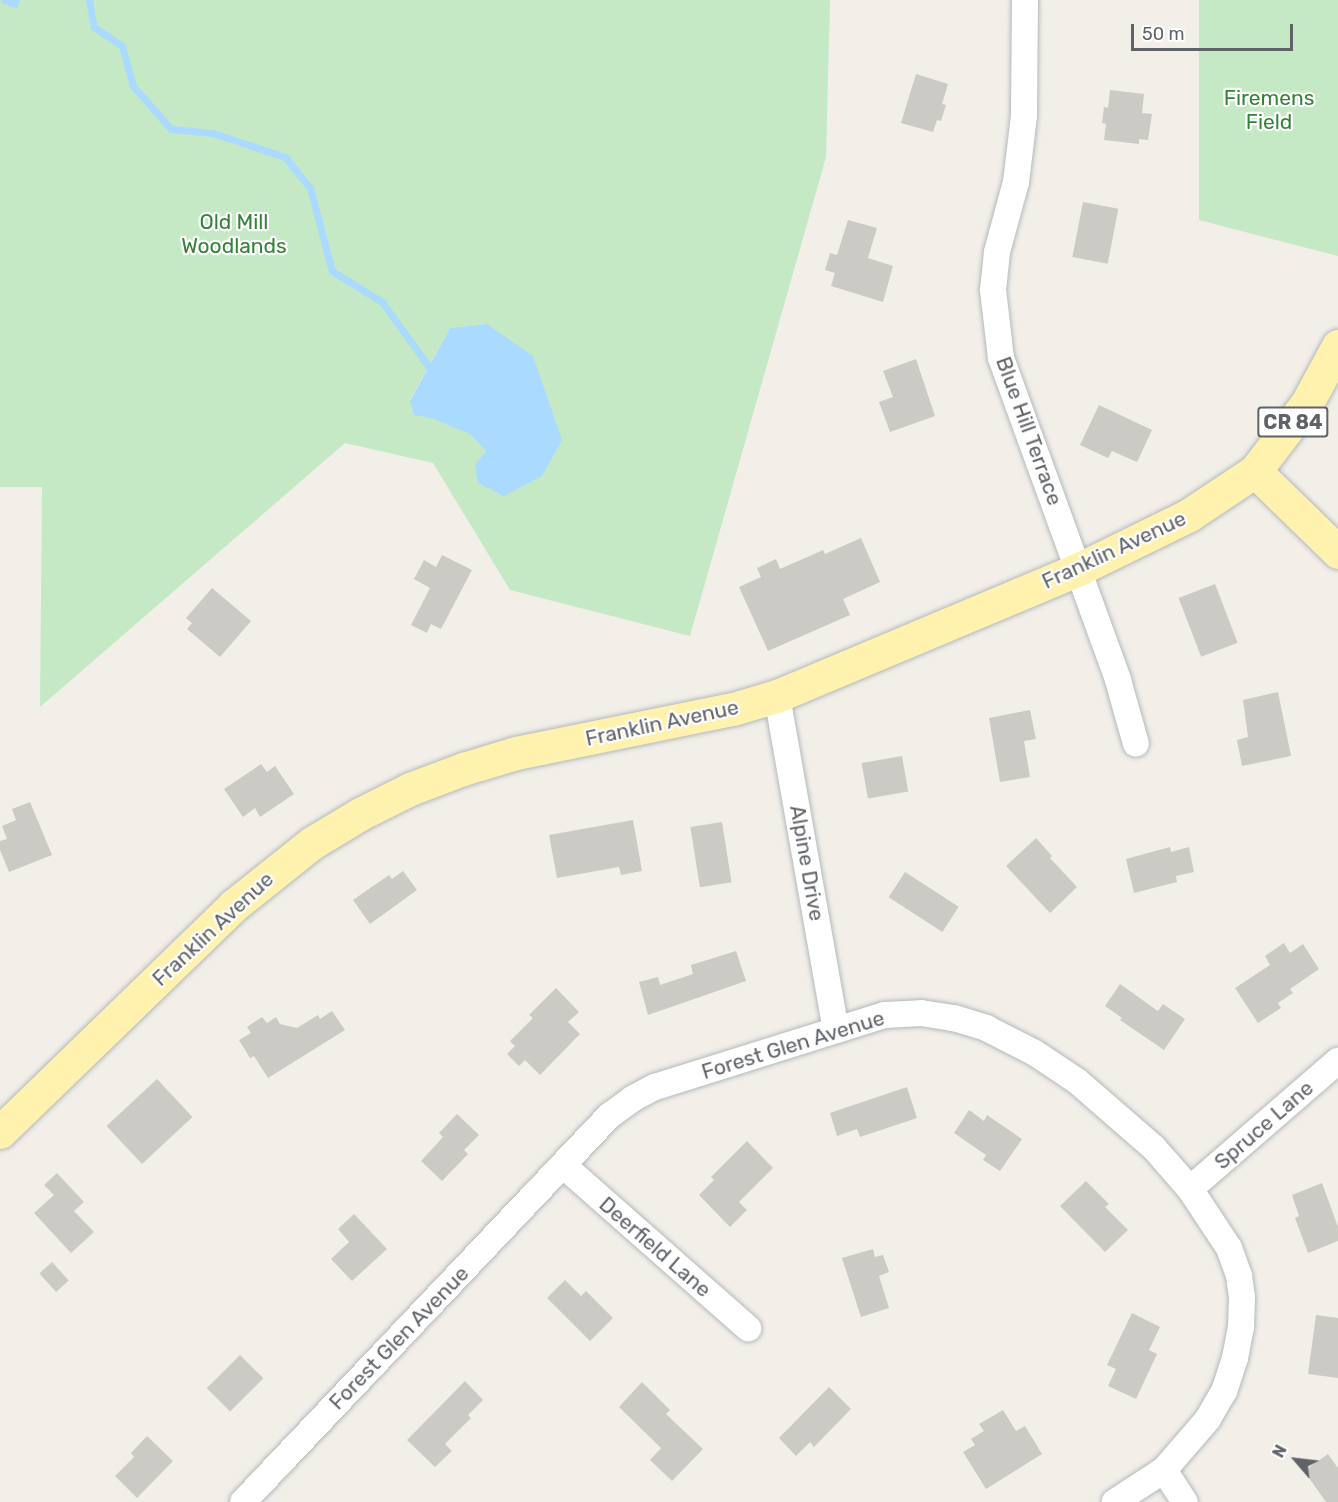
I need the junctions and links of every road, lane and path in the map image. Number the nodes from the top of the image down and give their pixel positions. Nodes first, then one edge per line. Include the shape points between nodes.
1 (1025, 0) edge
2 (1338, 346) edge
3 (1255, 471) junction
4 (1338, 552) edge
5 (1079, 569) junction
6 (777, 696) junction
7 (1136, 744) dead end
8 (836, 1030) junction
9 (1338, 1061) edge
10 (0, 1132) edge
11 (563, 1165) junction
12 (1190, 1189) junction
13 (748, 1328) dead end
14 (1164, 1470) junction
15 (243, 1502) edge
16 (1115, 1502) edge
17 (1185, 1502) edge

1 - 5 street, Blue Hill Terrace via 1024,116 1016,182 997,252 995,321 1001,358
2 - 3 main road, Franklin Avenue / CR 84 via 1307,403
3 - 4 main road
3 - 5 main road, Franklin Avenue via 1189,515
5 - 6 main road, Franklin Avenue
5 - 7 street, Blue Hill Terrace
6 - 8 street, Alpine Drive
6 - 10 main road, Franklin Avenue via 723,711 516,753 431,781 360,814 312,843 233,906
8 - 11 street, Forest Glen Avenue via 655,1087 609,1116
8 - 12 street, Forest Glen Avenue via 885,1015 921,1013 986,1028 1035,1053 1077,1081 1154,1148
9 - 12 street, Spruce Lane
11 - 13 street, Deerfield Lane
11 - 15 street, Forest Glen Avenue
12 - 14 street, Forest Glen Avenue via 1229,1248 1239,1276 1241,1327 1236,1358 1224,1391 1208,1419
14 - 16 street, Forest Glen Avenue
14 - 17 street

